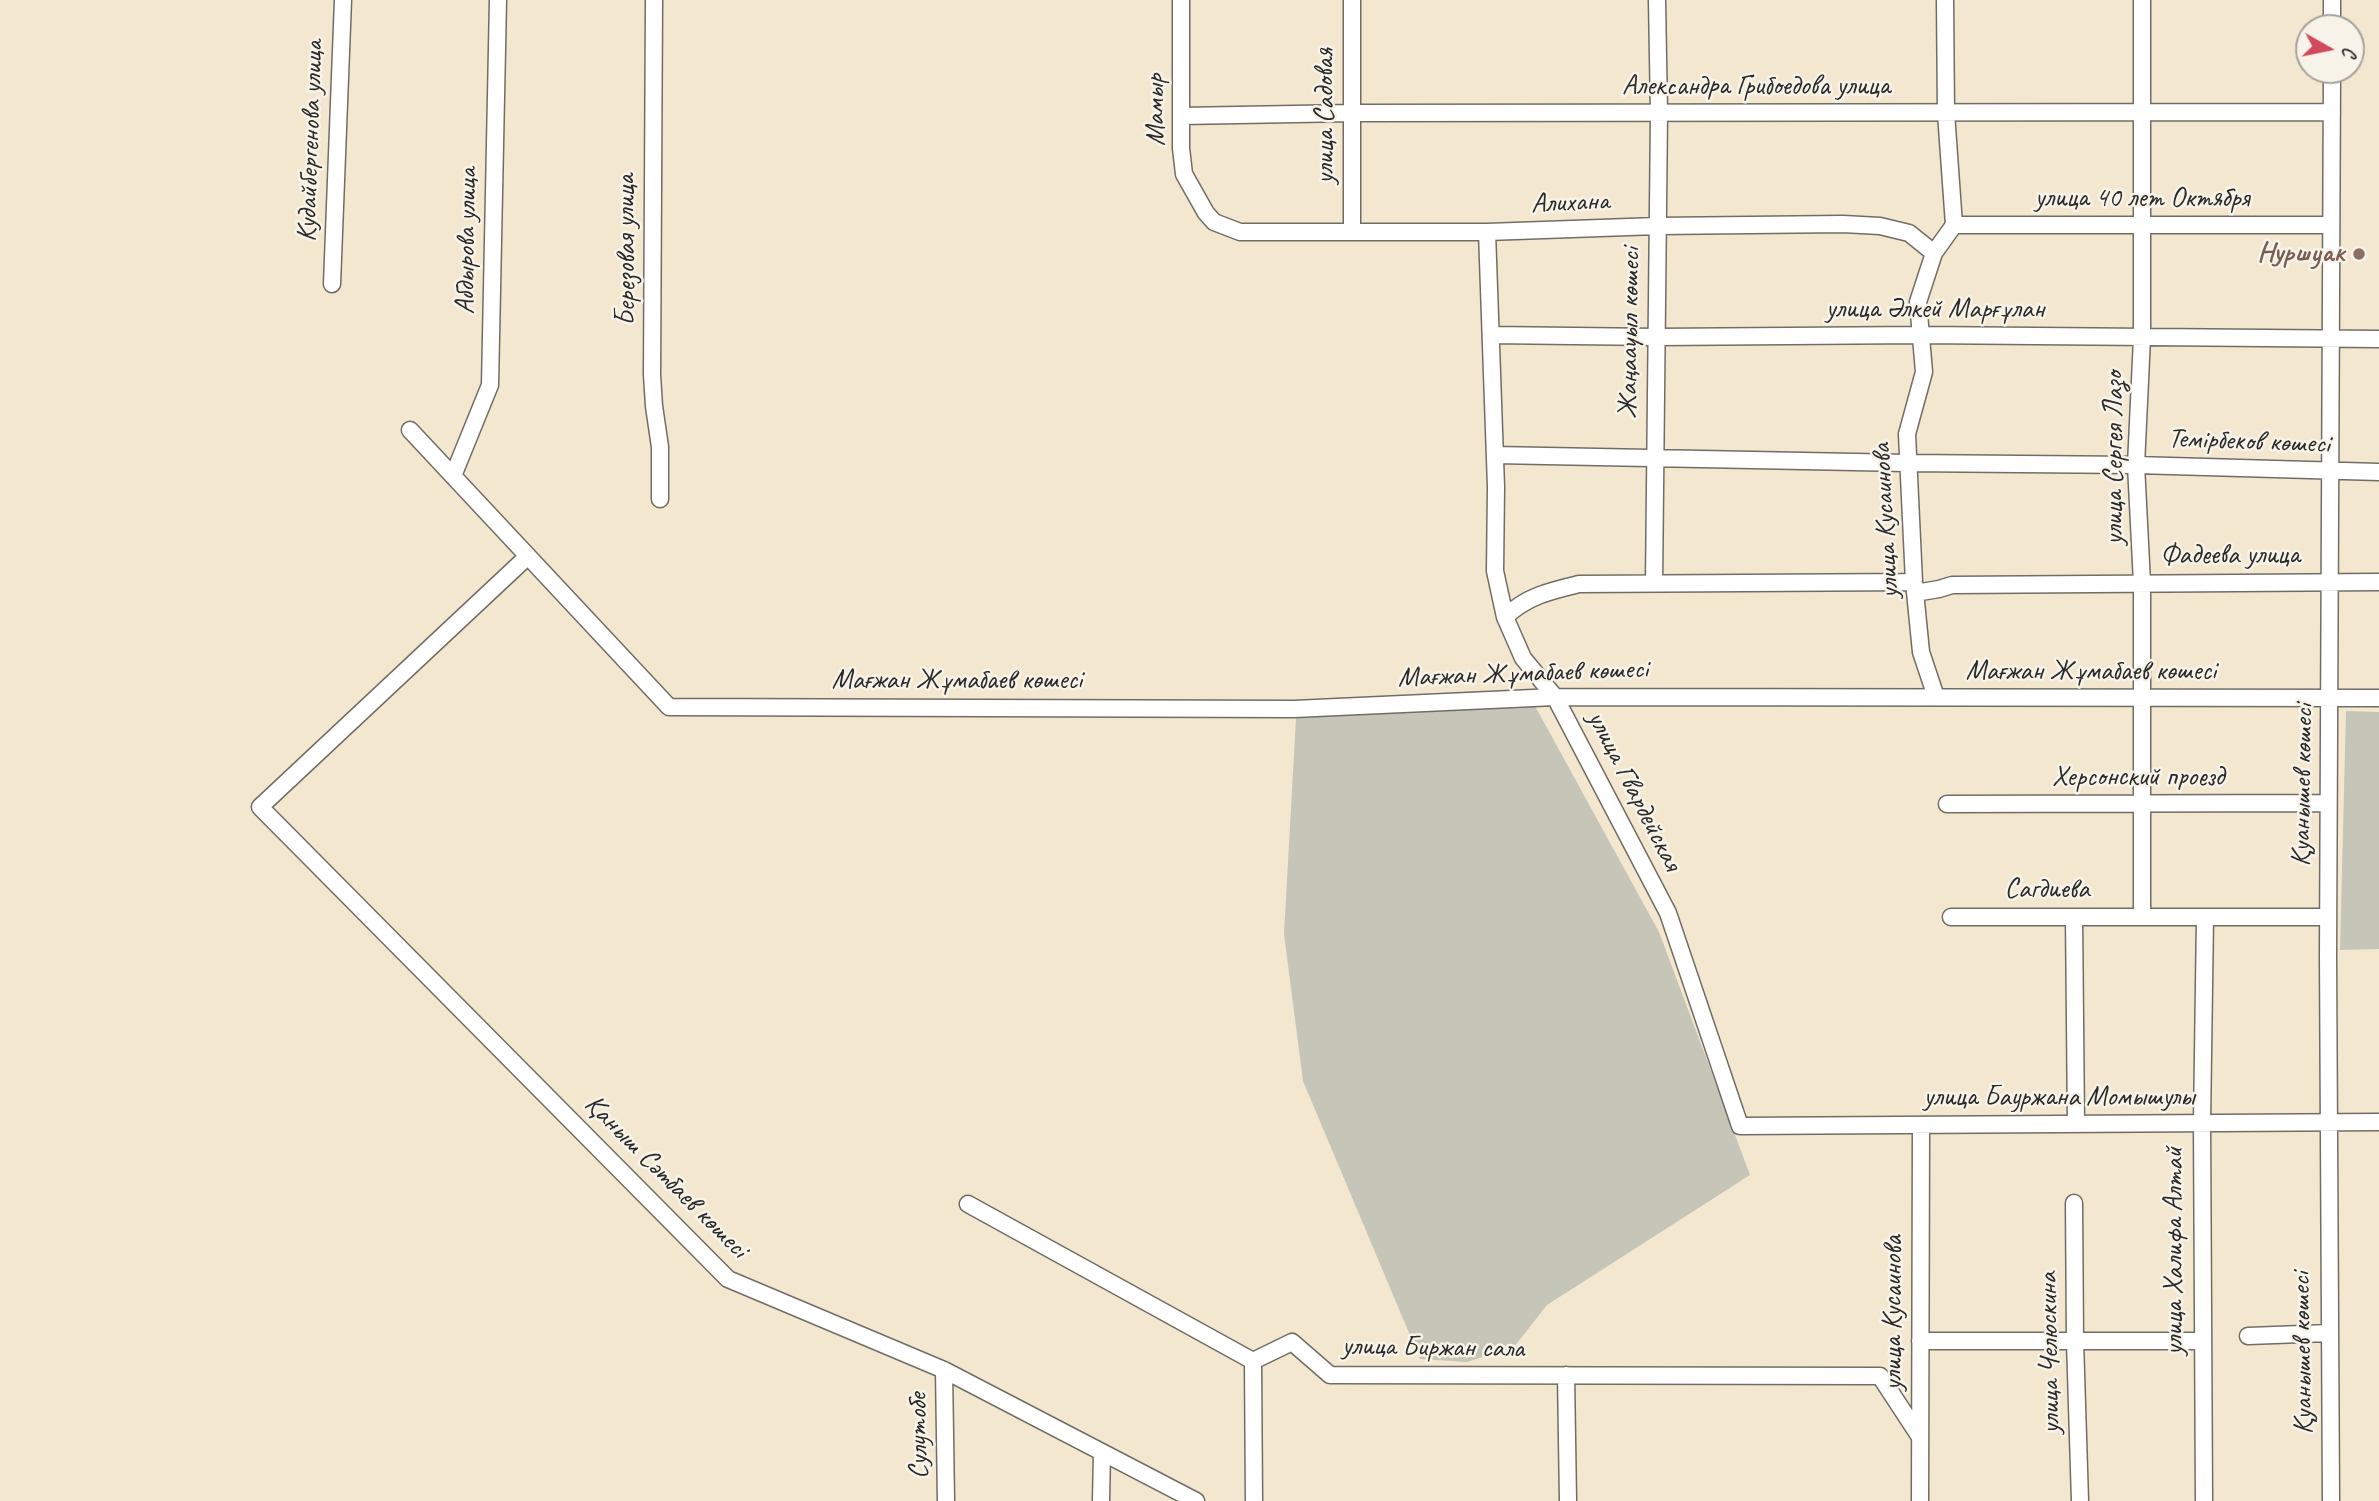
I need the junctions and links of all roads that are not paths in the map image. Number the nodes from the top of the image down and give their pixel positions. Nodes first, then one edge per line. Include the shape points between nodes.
1 (343, 0) edge
2 (498, 0) edge
3 (654, 0) edge
4 (1181, 0) edge
5 (1352, 0) edge
6 (1657, 0) edge
7 (1945, 0) edge
8 (2142, 0) edge
9 (2332, 84) edge
10 (2332, 112) junction
11 (1352, 113) junction
12 (1659, 113) junction
13 (1946, 113) junction
14 (2141, 114) junction
15 (1181, 116) junction
16 (1206, 213) joint
17 (1954, 225) junction
18 (2141, 225) junction
19 (2331, 225) junction
20 (1657, 226) junction
21 (1352, 232) junction
22 (1487, 232) junction
23 (1934, 253) junction
24 (332, 284) dead end
25 (1491, 335) junction
26 (1921, 335) junction
27 (1656, 337) junction
28 (2142, 338) junction
29 (2331, 339) junction
30 (2379, 339) edge
31 (410, 430) dead end
32 (1494, 455) junction
33 (1655, 459) junction
34 (1906, 463) junction
35 (2136, 465) junction
36 (2330, 471) junction
37 (2379, 472) edge
38 (453, 476) junction
39 (660, 499) dead end
40 (528, 556) junction
41 (2331, 582) junction
42 (2379, 582) edge
43 (1654, 583) junction
44 (2142, 583) junction
45 (1914, 588) junction
46 (1505, 617) junction
47 (1555, 696) junction
48 (1936, 698) junction
49 (2143, 698) junction
50 (2379, 698) edge
51 (2330, 699) junction
52 (2328, 803) junction
53 (1947, 804) dead end
54 (2143, 804) junction
55 (2143, 916) junction
56 (1951, 917) dead end
57 (2074, 917) junction
58 (2205, 917) junction
59 (2328, 917) junction
60 (2329, 1122) junction
61 (2379, 1122) edge
62 (2202, 1123) junction
63 (2076, 1124) junction
64 (1921, 1125) junction
65 (1740, 1126) joint
66 (2074, 1203) dead end
67 (968, 1204) dead end
68 (2329, 1333) junction
69 (2248, 1336) dead end
70 (1920, 1341) junction
71 (2075, 1341) junction
72 (2201, 1341) junction
73 (1253, 1361) junction
74 (944, 1370) junction
75 (1566, 1375) junction
76 (1920, 1437) junction
77 (1102, 1452) junction
78 (946, 1501) edge
79 (1101, 1501) edge
80 (1196, 1501) edge
81 (1254, 1501) edge
82 (1568, 1501) edge
83 (1920, 1501) edge
84 (2080, 1501) edge
85 (2204, 1501) edge
86 (2331, 1501) edge

1 - 24 street, Кудайбергенова улица
2 - 38 street, Абдырова улица via 490,385
3 - 39 street, Березовая улица via 652,375
4 - 15 street, Мамыр
5 - 11 street, улица Садовая
6 - 12 street, Жаңаауыл көшесі
7 - 13 street
8 - 14 street, улица Сергея Лазо
9 - 10 street, Қуанышев көшесі
10 - 14 street, Александра Грибоедова улица
10 - 19 street, Қуанышев көшесі
11 - 12 street, Александра Грибоедова улица
11 - 15 street, Александра Грибоедова улица
11 - 21 street, улица Садовая
12 - 13 street, Александра Грибоедова улица
12 - 20 street, Жаңаауыл көшесі
13 - 14 street, Александра Грибоедова улица
13 - 17 street
14 - 18 street, улица Сергея Лазо
15 - 16 street, Мамыр via 1184,174
16 - 21 street, Алихана via 1214,222 1240,232
17 - 18 street, улица 40 лет Октября
17 - 23 street, улица Кусаинова
18 - 19 street, улица 40 лет Октября
18 - 28 street, улица Сергея Лазо
19 - 29 street, Қуанышев көшесі
20 - 22 street, Алихана
20 - 23 street, Алихана via 1881,226 1909,233
20 - 27 street, Жаңаауыл көшесі
21 - 22 street, Алихана
22 - 25 street, улица Гвардейская
23 - 26 street, улица Кусаинова via 1918,302
25 - 27 street, улица Әлкей Марғұлан
25 - 32 street, улица Гвардейская
26 - 27 street, улица Әлкей Марғұлан
26 - 28 street, улица Әлкей Марғұлан
26 - 34 street, улица Кусаинова via 1924,372 1907,434
27 - 33 street, Жаңаауыл көшесі
28 - 29 street, улица Әлкей Марғұлан
28 - 35 street, улица Сергея Лазо
29 - 30 street, улица Әлкей Марғұлан
29 - 36 street, Қуанышев көшесі
31 - 38 street
32 - 33 street, Темірбеков көшесі
32 - 46 street, улица Гвардейская via 1495,570
33 - 34 street, Темірбеков көшесі
33 - 43 street, Жаңаауыл көшесі
34 - 35 street, Темірбеков көшесі
34 - 45 street, улица Кусаинова
35 - 36 street, Темірбеков көшесі
35 - 44 street, улица Сергея Лазо
36 - 37 street, Темірбеков көшесі
36 - 41 street, Қуанышев көшесі
38 - 40 street
40 - 47 street, Мағжан Жұмабаев көшесі via 668,707 1294,709
40 - 74 street, Қаныш Сәтбаев көшесі via 260,807 728,1279
41 - 42 street, Фадеева улица
41 - 44 street, Фадеева улица
41 - 51 street, Қуанышев көшесі
43 - 45 street, Фадеева улица
43 - 46 street, Фадеева улица via 1579,584 1533,596
44 - 45 street, Фадеева улица
44 - 49 street, улица Сергея Лазо
45 - 48 street, улица Кусаинова via 1921,652
46 - 47 street, улица Гвардейская via 1523,658
47 - 48 street, Мағжан Жұмабаев көшесі
47 - 65 street, улица Гвардейская via 1668,913
48 - 49 street, Мағжан Жұмабаев көшесі
49 - 51 street, Мағжан Жұмабаев көшесі
49 - 54 street, улица Сергея Лазо
50 - 51 street, Мағжан Жұмабаев көшесі
51 - 52 street, Қуанышев көшесі
52 - 54 street, Херсонский проезд
52 - 59 street, Қуанышев көшесі
53 - 54 street, Херсонский проезд
54 - 55 street, улица Сергея Лазо
55 - 57 street, Сагдиева
55 - 58 street, Сагдиева
56 - 57 street, Сагдиева
57 - 63 street
58 - 59 street, Сагдиева
58 - 62 street, улица Халифа Алтай
59 - 60 street, Қуанышев көшесі
60 - 61 street, улица Бауржана Момышулы
60 - 62 street, улица Бауржана Момышулы
60 - 68 street, Қуанышев көшесі
62 - 63 street, улица Бауржана Момышулы
62 - 72 street, улица Халифа Алтай
63 - 64 street, улица Бауржана Момышулы
64 - 65 street, улица Бауржана Момышулы
64 - 70 street, улица Кусаинова
66 - 71 street, улица Челюскина
67 - 73 street
68 - 69 street
68 - 86 street, Қуанышев көшесі
70 - 71 street
70 - 76 street, улица Кусаинова
71 - 72 street
71 - 84 street, улица Челюскина
72 - 85 street, улица Халифа Алтай
73 - 75 street, улица Биржан сала via 1292,1342 1330,1375
73 - 81 street
74 - 77 street, Қаныш Сәтбаев көшесі
74 - 78 street, Сулутобе
75 - 76 street, улица Биржан сала via 1881,1376
75 - 82 street
76 - 83 street, улица Кусаинова
77 - 79 street
77 - 80 street, Қаныш Сәтбаев көшесі

